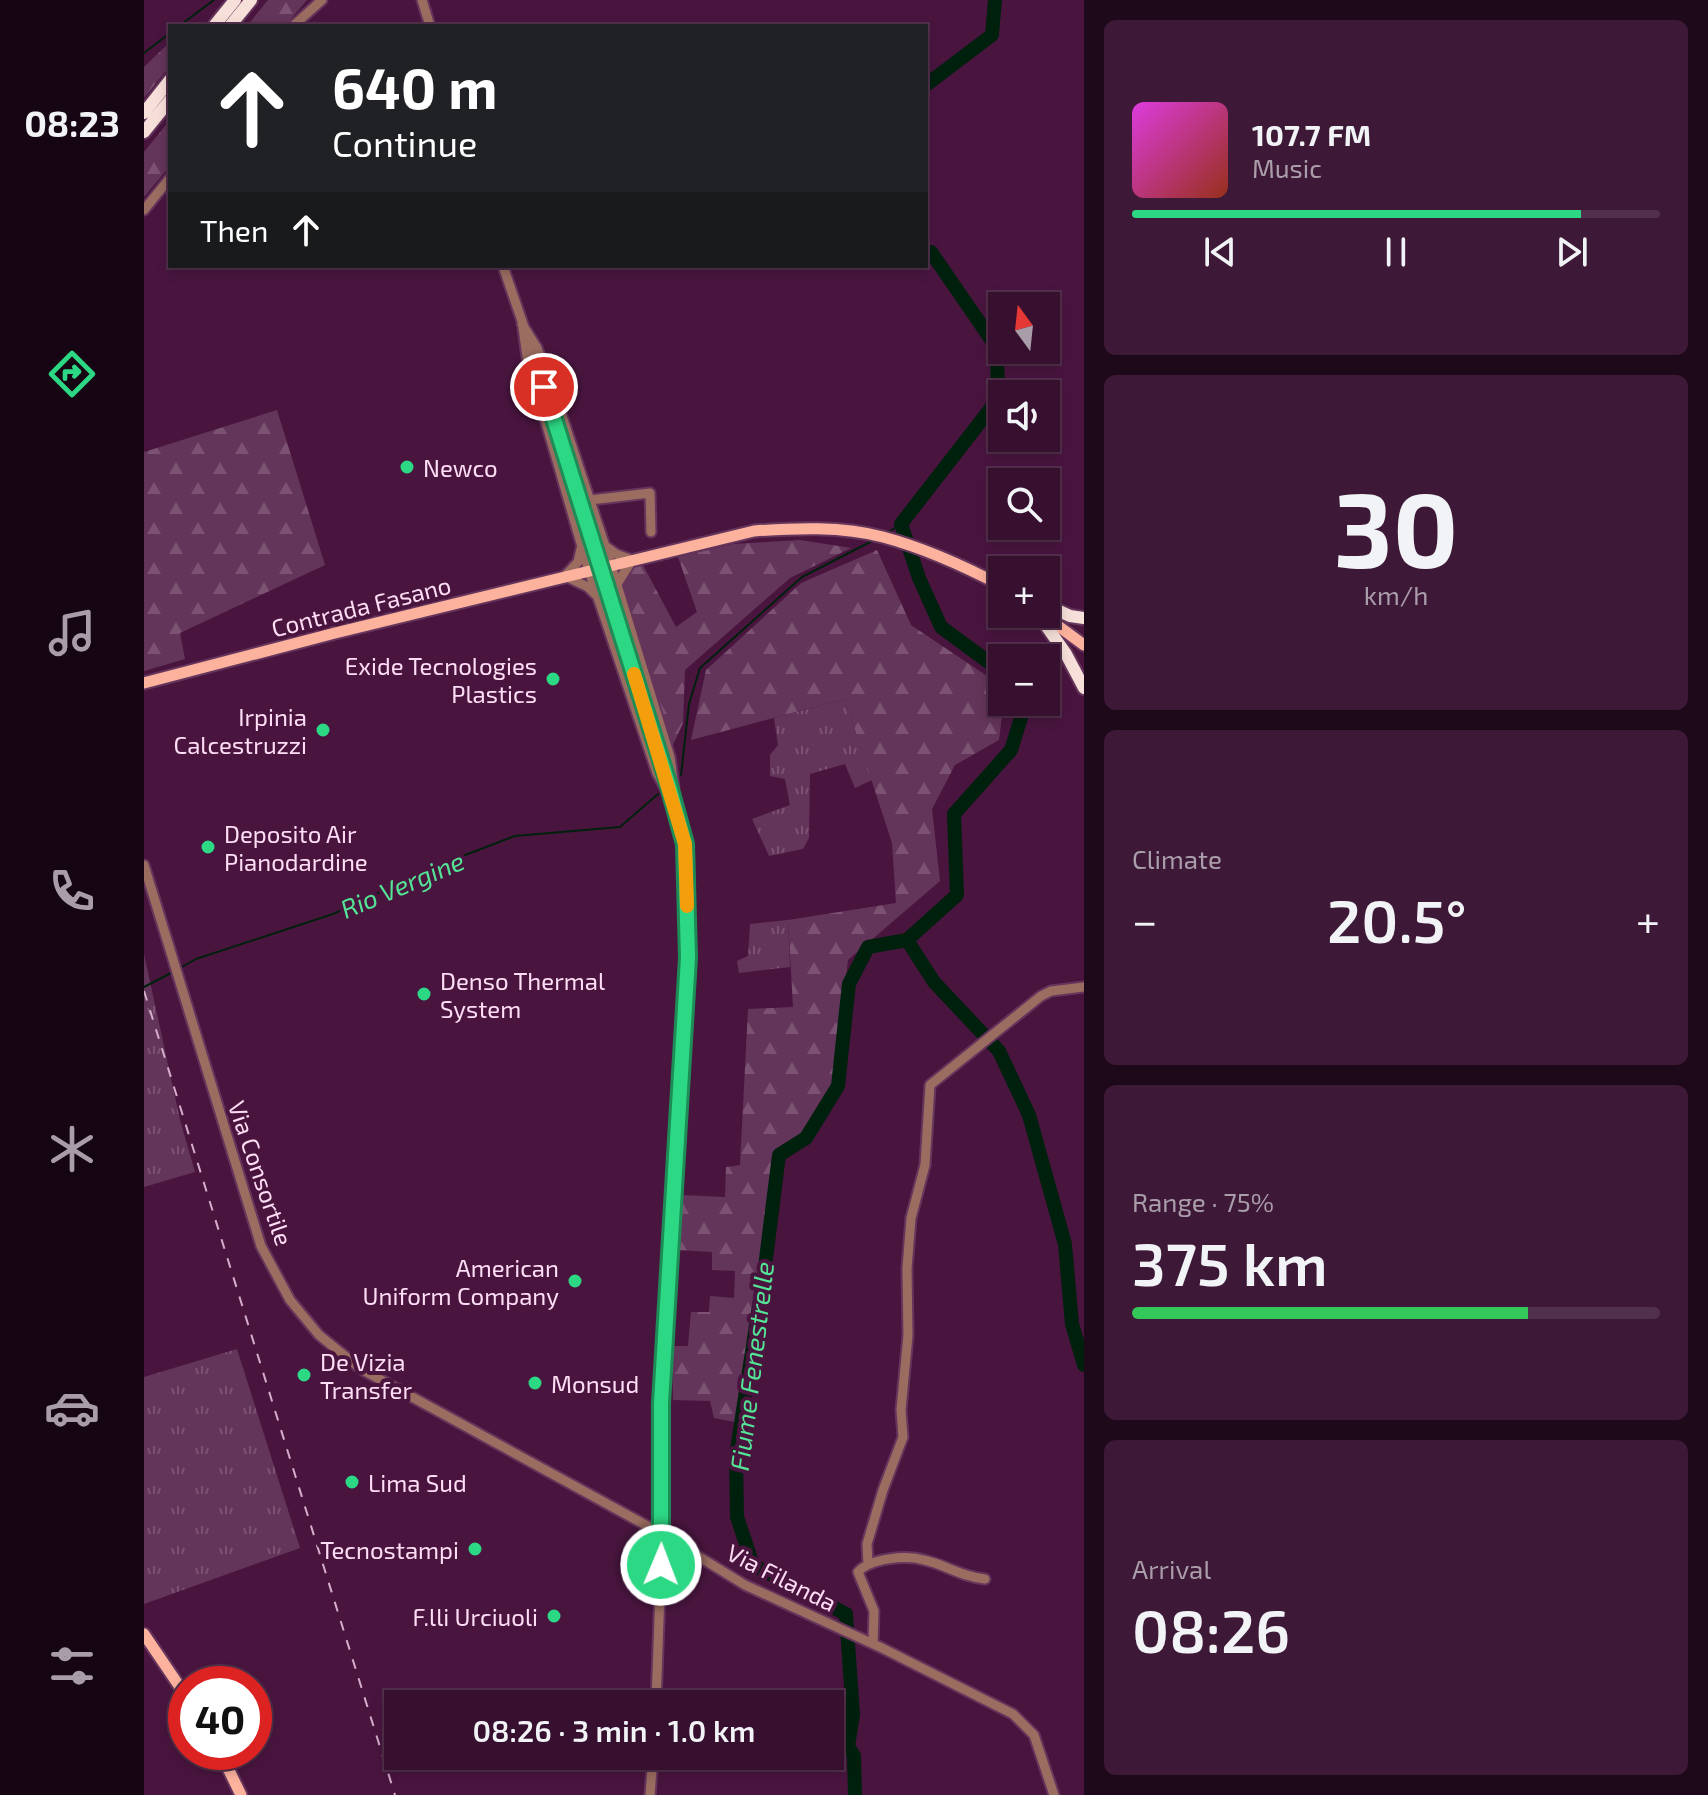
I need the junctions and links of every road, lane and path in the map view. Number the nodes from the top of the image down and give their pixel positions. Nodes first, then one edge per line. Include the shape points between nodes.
1 (235, 0) edge
2 (251, 0) edge
3 (322, 0) edge
4 (422, 0) edge
5 (216, 24) edge
6 (232, 24) edge
7 (295, 24) edge
8 (429, 24) edge
9 (168, 83) edge
10 (168, 102) edge
11 (144, 113) edge
12 (144, 132) edge
13 (168, 180) edge
14 (144, 210) edge
15 (504, 268) edge
16 (522, 324) junction
17 (590, 500) junction
18 (651, 532) dead end
19 (582, 546) junction
20 (605, 546) junction
21 (632, 560) junction
22 (611, 565) junction
23 (589, 571) junction
24 (565, 579) junction
25 (988, 579) edge
26 (617, 584) junction
27 (600, 600) junction
28 (1060, 611) edge
29 (1084, 618) edge
30 (1049, 628) edge
31 (1060, 628) edge
32 (1084, 645) edge
33 (144, 683) edge
34 (1084, 688) edge
35 (676, 808) junction
36 (144, 865) edge
37 (1084, 987) edge
38 (662, 1534) junction
39 (868, 1564) junction
40 (985, 1579) dead end
41 (144, 1634) edge
42 (873, 1644) junction
43 (168, 1669) edge
44 (656, 1690) edge
45 (229, 1770) edge
46 (652, 1770) edge
47 (241, 1795) edge
48 (650, 1795) edge
49 (1054, 1795) edge

1 - 5 highway
2 - 6 highway
3 - 7 street
4 - 8 street
9 - 11 highway
10 - 12 highway
13 - 14 street
15 - 16 street
16 - 17 street via 537,348
16 - 19 street
16 - 35 street, bridge
17 - 18 street via 650,493
17 - 20 street
19 - 23 street
19 - 24 street
20 - 21 street
20 - 22 street
21 - 22 main road, Contrada Fasano
21 - 25 main road, Contrada Fasano via 754,531 816,529 880,536
21 - 26 street
22 - 23 main road, Contrada Fasano
22 - 26 street
23 - 24 main road, Contrada Fasano
23 - 27 street
24 - 27 street via 588,587
24 - 33 main road, Contrada Fasano
26 - 35 street via 670,757
27 - 35 street via 657,773
28 - 29 highway
30 - 34 highway
31 - 32 main road
35 - 38 street via 685,844 688,958 661,1403
36 - 38 street, Via Consortile via 261,1246 290,1300 319,1335 361,1369
37 - 39 street via 1041,996 936,1079 928,1091 925,1165 911,1218 907,1268 903,1437 867,1544
38 - 42 street, Via Filanda via 745,1585
38 - 44 street
39 - 40 street via 923,1559
39 - 42 street via 858,1572 874,1611
41 - 43 main road
42 - 49 street, Via Filanda via 1013,1714 1034,1735
45 - 47 main road
46 - 48 street

